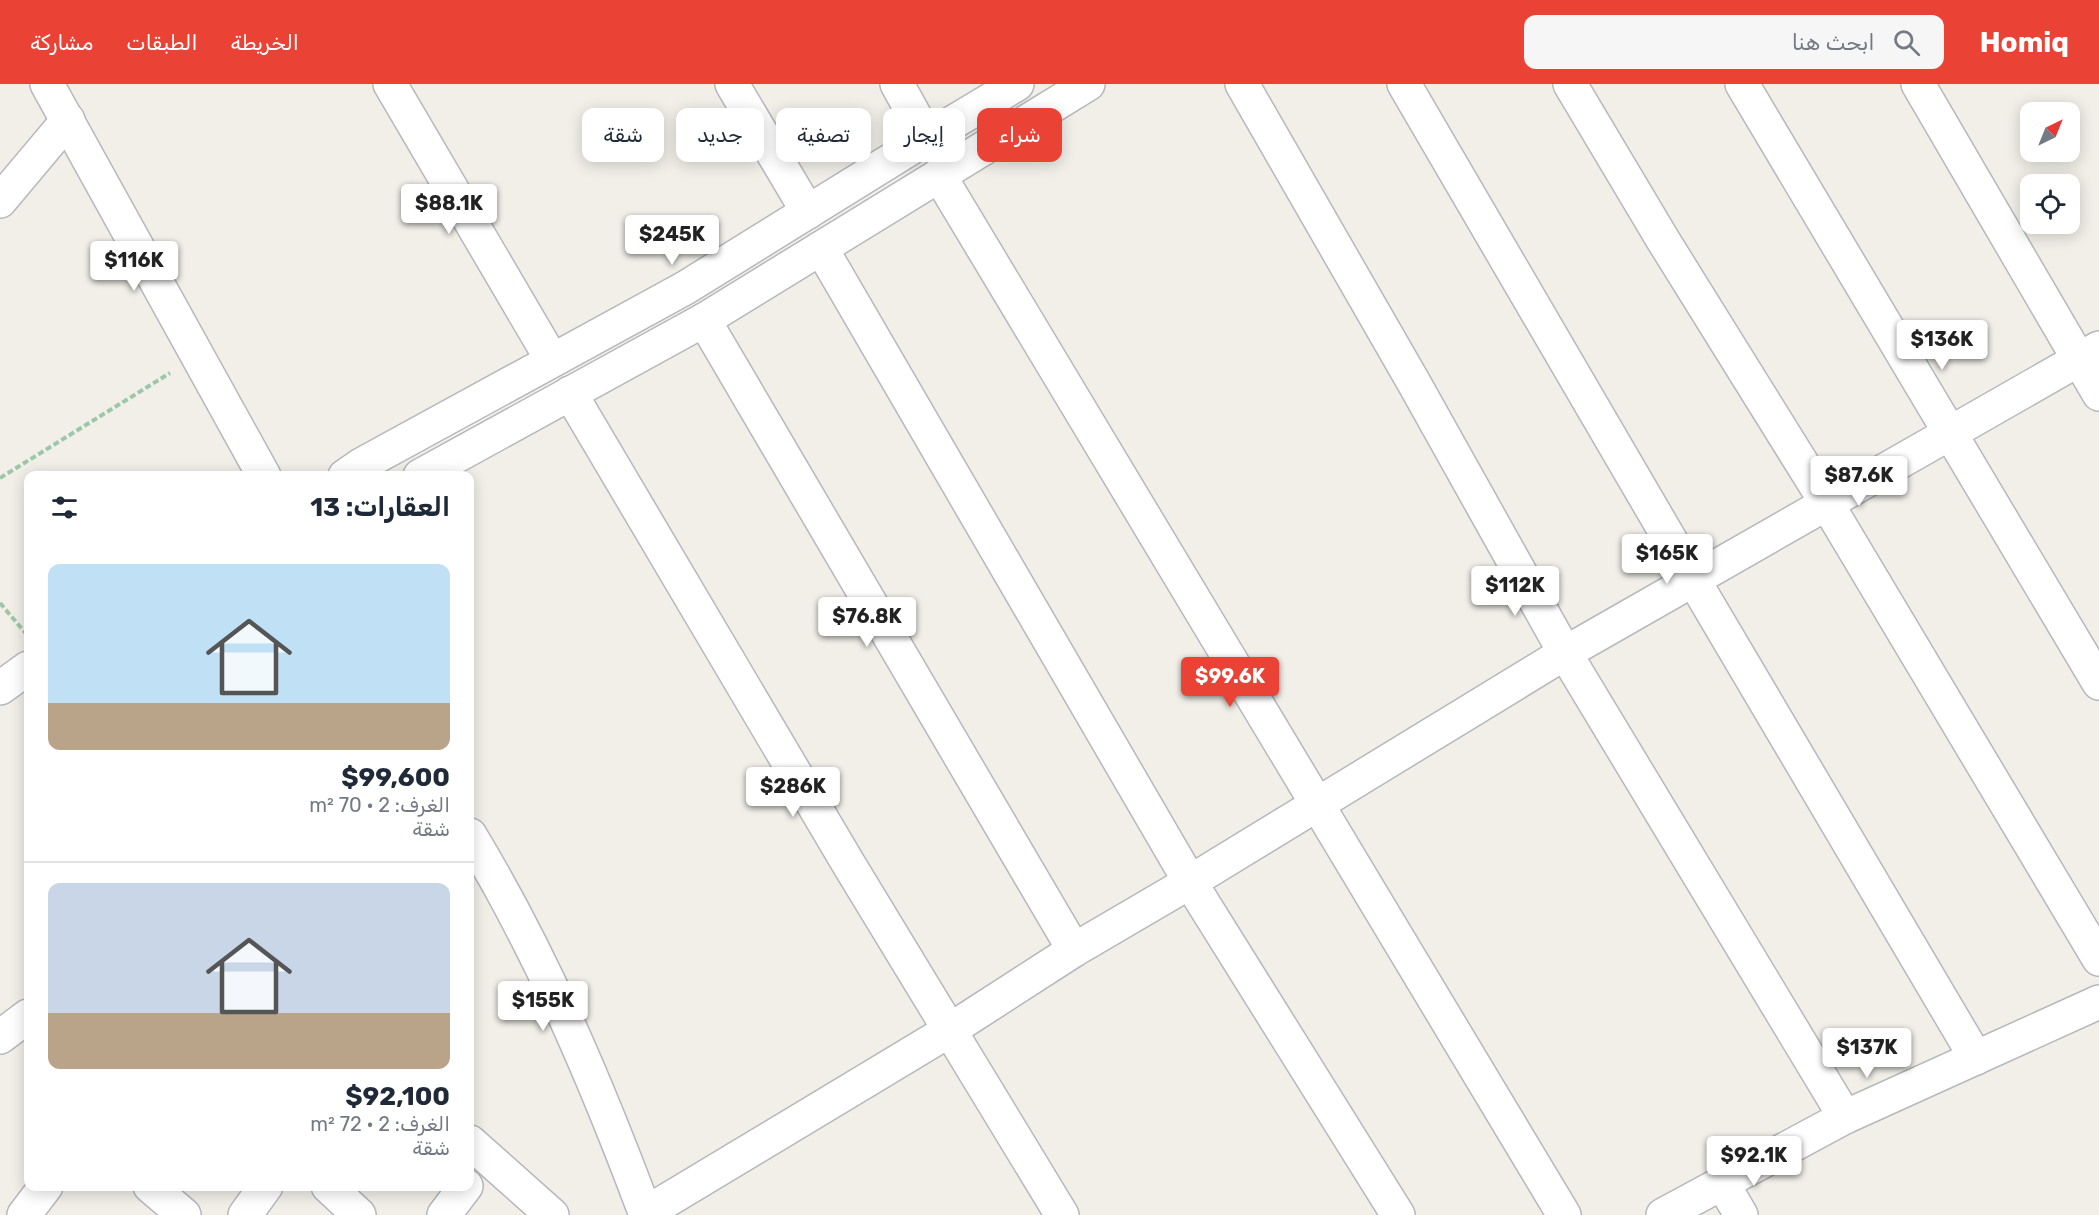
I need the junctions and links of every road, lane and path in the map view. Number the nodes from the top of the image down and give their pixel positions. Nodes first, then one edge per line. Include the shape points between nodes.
1 (47, 84) edge
2 (390, 84) edge
3 (732, 84) edge
4 (897, 84) edge
5 (1017, 84) edge
6 (1025, 84) edge
7 (1088, 84) edge
8 (1242, 84) edge
9 (1404, 84) edge
10 (1570, 84) edge
11 (1742, 84) edge
12 (1918, 84) edge
13 (910, 108) edge
14 (1038, 108) edge
15 (1047, 108) edge
16 (965, 115) edge
17 (68, 120) junction
18 (977, 151) edge
19 (888, 162) edge
20 (939, 175) junction
21 (0, 201) edge
22 (808, 212) junction
23 (821, 248) junction
24 (704, 320) junction
25 (2089, 354) edge
26 (198, 356) junction
27 (552, 360) junction
28 (570, 393) junction
29 (2099, 394) edge
30 (1950, 433) junction
31 (261, 471) edge
32 (352, 471) edge
33 (429, 471) edge
34 (0, 478) edge
35 (1826, 502) junction
36 (1693, 579) junction
37 (0, 603) edge
38 (24, 632) edge
39 (1565, 653) junction
40 (24, 671) edge
41 (2099, 683) edge
42 (0, 688) edge
43 (1318, 804) junction
44 (474, 842) edge
45 (1190, 882) junction
46 (1074, 950) junction
47 (2099, 959) edge
48 (2099, 1002) edge
49 (24, 1019) edge
50 (950, 1030) junction
51 (0, 1037) edge
52 (1976, 1058) junction
53 (1845, 1117) junction
54 (476, 1161) edge
55 (1723, 1184) junction
56 (42, 1191) edge
57 (156, 1191) edge
58 (262, 1191) edge
59 (333, 1191) edge
60 (462, 1191) edge
61 (646, 1214) edge
62 (24, 1215) edge
63 (184, 1215) edge
64 (244, 1215) edge
65 (359, 1215) edge
66 (444, 1215) edge
67 (552, 1215) edge
68 (1062, 1215) edge
69 (1398, 1215) edge
70 (1564, 1215) edge
71 (1663, 1215) edge
72 (1741, 1215) edge

1 - 17 street
2 - 27 street
3 - 22 street
4 - 13 street
5 - 16 street
6 - 14 street
7 - 15 street
8 - 39 street
9 - 36 street
10 - 35 street
11 - 30 street
12 - 25 street
17 - 21 street
17 - 26 street
18 - 20 street
19 - 22 street
20 - 23 street
20 - 43 street
22 - 27 street via 685,288
23 - 24 street
23 - 45 street
24 - 28 street
24 - 46 street
25 - 29 street
25 - 30 street
26 - 31 street
26 - 34 path
27 - 32 street
28 - 33 street
28 - 50 street
30 - 35 street
30 - 41 street
35 - 36 street
35 - 47 street
36 - 39 street
36 - 52 street
37 - 38 path
39 - 43 street
39 - 53 street
40 - 42 street
43 - 45 street
43 - 70 street
44 - 61 street via 539,961 586,1063
45 - 46 street
45 - 69 street
46 - 50 street
48 - 52 street
49 - 51 street
50 - 61 street
50 - 68 street
52 - 53 street
53 - 55 street
54 - 67 street
55 - 71 street
55 - 72 street
56 - 62 street
57 - 63 street
58 - 64 street
59 - 65 street
60 - 66 street

